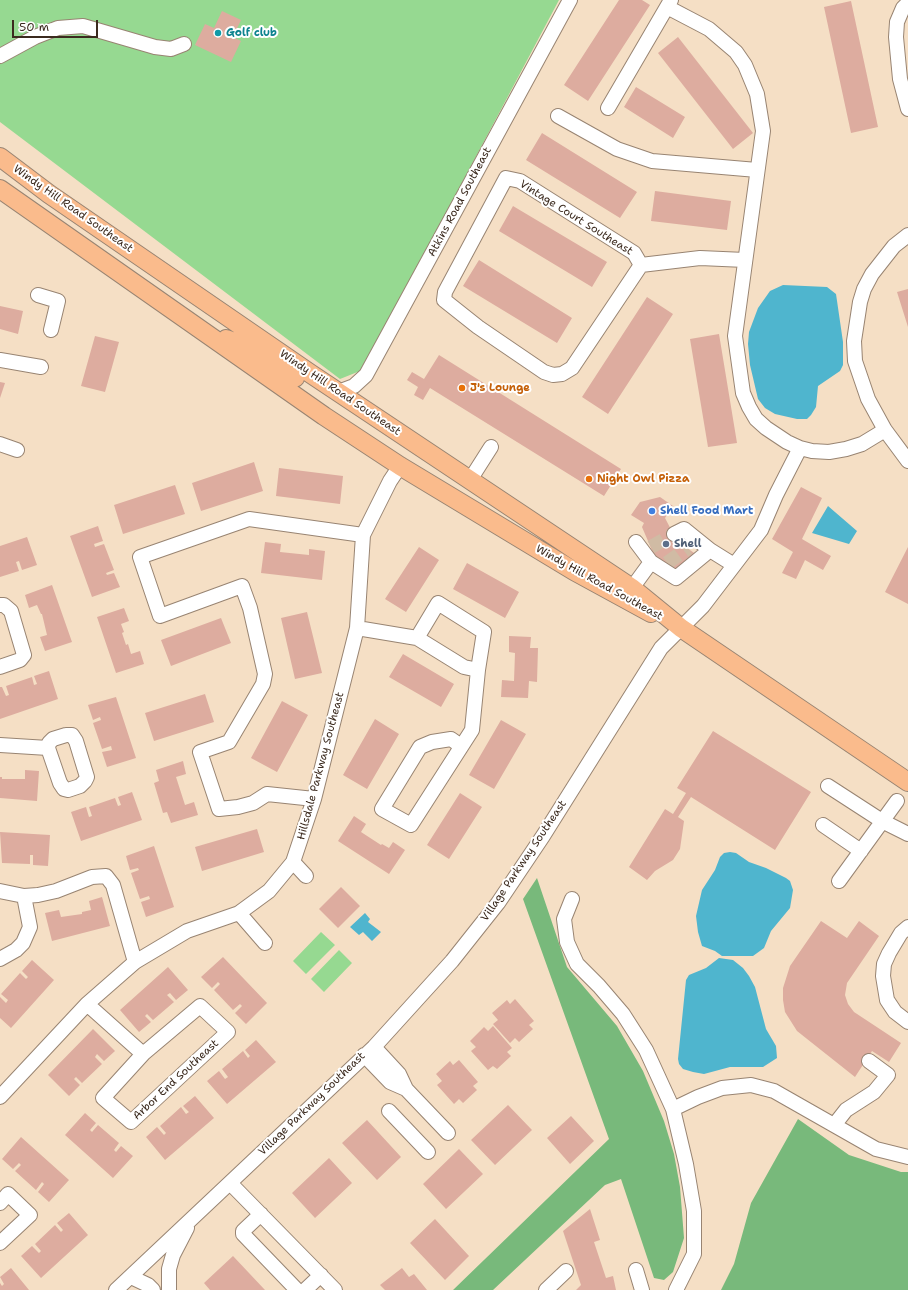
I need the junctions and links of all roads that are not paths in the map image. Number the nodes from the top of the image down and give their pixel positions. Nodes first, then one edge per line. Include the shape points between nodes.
1 (570, 0) edge
2 (669, 3) edge
3 (906, 6) edge
4 (184, 44) dead end
5 (0, 56) edge
6 (608, 108) dead end
7 (908, 109) edge
8 (558, 116) dead end
9 (0, 157) edge
10 (757, 170) junction
11 (0, 189) edge
12 (908, 235) edge
13 (745, 260) junction
14 (641, 265) junction
15 (38, 295) dead end
16 (51, 330) dead end
17 (204, 332) junction
18 (0, 360) edge
19 (41, 367) dead end
20 (338, 392) junction
21 (885, 430) junction
22 (0, 444) edge
23 (491, 447) dead end
24 (800, 448) junction
25 (17, 450) dead end
26 (908, 462) edge
27 (400, 466) junction
28 (470, 480) junction
29 (674, 534) tunnel mouth
30 (363, 535) junction
31 (699, 546) junction
32 (734, 565) junction
33 (632, 588) junction
34 (0, 605) edge
35 (357, 628) junction
36 (681, 628) junction
37 (417, 638) junction
38 (0, 668) edge
39 (478, 670) junction
40 (0, 745) edge
41 (461, 746) junction
42 (48, 748) dead end
43 (908, 782) edge
44 (828, 786) dead end
45 (314, 800) junction
46 (898, 801) dead end
47 (882, 821) junction
48 (823, 825) dead end
49 (908, 834) edge
50 (860, 852) junction
51 (293, 862) junction
52 (306, 876) dead end
53 (839, 881) dead end
54 (0, 891) edge
55 (24, 896) junction
56 (572, 899) dead end
57 (239, 913) junction
58 (908, 927) edge
59 (265, 943) dead end
60 (0, 959) edge
61 (135, 962) junction
62 (87, 1004) junction
63 (908, 1022) edge
64 (369, 1051) junction
65 (143, 1054) junction
66 (869, 1061) dead end
67 (3, 1089) edge
68 (673, 1110) junction
69 (389, 1111) dead end
70 (835, 1124) junction
71 (448, 1133) dead end
72 (428, 1152) dead end
73 (908, 1157) edge
74 (230, 1183) junction
75 (0, 1203) edge
76 (261, 1214) junction
77 (191, 1219) junction
78 (0, 1243) edge
79 (636, 1270) dead end
80 (566, 1271) dead end
81 (321, 1275) junction
82 (131, 1277) junction
83 (116, 1290) edge
84 (135, 1290) edge
85 (153, 1290) edge
86 (170, 1290) edge
87 (297, 1290) edge
88 (305, 1290) edge
89 (334, 1290) edge
90 (546, 1290) edge
91 (642, 1290) edge
92 (676, 1290) edge

1 - 20 street, Atkins Road Southeast via 366,375 354,386
2 - 6 street
2 - 10 street via 709,29 736,52 745,64 757,94 761,113 763,131
3 - 7 street via 897,22 896,37 900,79
4 - 5 street via 170,48 155,47 83,26 58,28
8 - 10 street via 617,149 652,161
9 - 20 main road, Windy Hill Road Southeast via 49,194
10 - 13 street
11 - 17 main road, Windy Hill Road Southeast
12 - 21 street via 894,246 872,274 860,302 855,328 855,361 860,379
13 - 14 street, Vintage Court Southeast via 700,258
13 - 24 street via 735,336 743,392 756,419 766,428
14 - 14 street, Vintage Court Southeast via 634,253 520,181 506,178 445,292 444,300 478,327 544,372 562,374 572,368
15 - 16 street via 58,302
17 - 20 main road via 249,346 319,393
17 - 27 main road, Windy Hill Road Southeast
18 - 19 street
20 - 28 main road, Windy Hill Road Southeast
21 - 24 street via 862,444 846,449 829,452
21 - 26 street
22 - 25 street
23 - 28 street
24 - 32 street, Village Parkway Southeast via 761,530
27 - 30 street, Hillsdale Parkway Southeast
27 - 36 main road, Windy Hill Road Southeast via 625,600
28 - 33 main road, Windy Hill Road Southeast
29 - 31 street via 684,529
30 - 35 street, Hillsdale Parkway Southeast
30 - 45 street via 249,519 140,557 160,616 242,586 250,608 264,674 263,684 229,742 200,752 219,809 245,805 267,794
31 - 32 street
31 - 33 street via 676,578 651,556
32 - 36 street, Village Parkway Southeast via 703,606
33 - 36 main road, Windy Hill Road Southeast
34 - 38 street via 11,611 24,655 20,660
35 - 37 street
35 - 45 street, Hillsdale Parkway Southeast
36 - 43 main road, Windy Hill Road Southeast
36 - 64 street, Village Parkway Southeast via 661,648 498,903 452,961
37 - 39 street via 464,667
37 - 39 street via 438,604 484,632
39 - 41 street via 472,730
40 - 42 street
41 - 41 street via 411,825 382,809 420,747 451,739
44 - 47 street
45 - 51 street, Hillsdale Parkway Southeast
46 - 47 street
47 - 49 street
47 - 50 street
48 - 50 street
50 - 53 street
51 - 52 street
51 - 57 street, Hillsdale Parkway Southeast via 268,891
54 - 55 street
55 - 60 street via 30,927 28,935 16,950
55 - 61 street via 50,892 106,876 113,884
56 - 68 street via 564,919 567,942 577,964 623,1014 646,1050
57 - 59 street
57 - 61 street, Hillsdale Parkway Southeast via 187,931
58 - 63 street via 901,933 889,953 882,976 887,1000 895,1012
61 - 62 street, Hillsdale Parkway Southeast
62 - 65 street
62 - 67 street, Hillsdale Parkway Southeast
64 - 71 street via 390,1082 406,1089
64 - 74 street, Village Parkway Southeast
65 - 65 street, Arbor End Southeast via 200,1006 228,1032 131,1122 102,1098
66 - 70 street via 888,1075 874,1092 846,1110
68 - 70 street via 722,1088 751,1085 774,1091
68 - 92 street via 694,1211 694,1254
69 - 72 street
70 - 73 street via 876,1148
74 - 76 street
74 - 77 street, Village Parkway Southeast
75 - 78 street via 8,1194 30,1215
76 - 81 street
76 - 87 street via 243,1231 243,1234
77 - 82 street, Village Parkway Southeast
77 - 86 street via 173,1255 169,1269
79 - 91 street
80 - 90 street
81 - 88 street
81 - 89 street
82 - 83 street, Village Parkway Southeast
82 - 84 street
82 - 85 street

